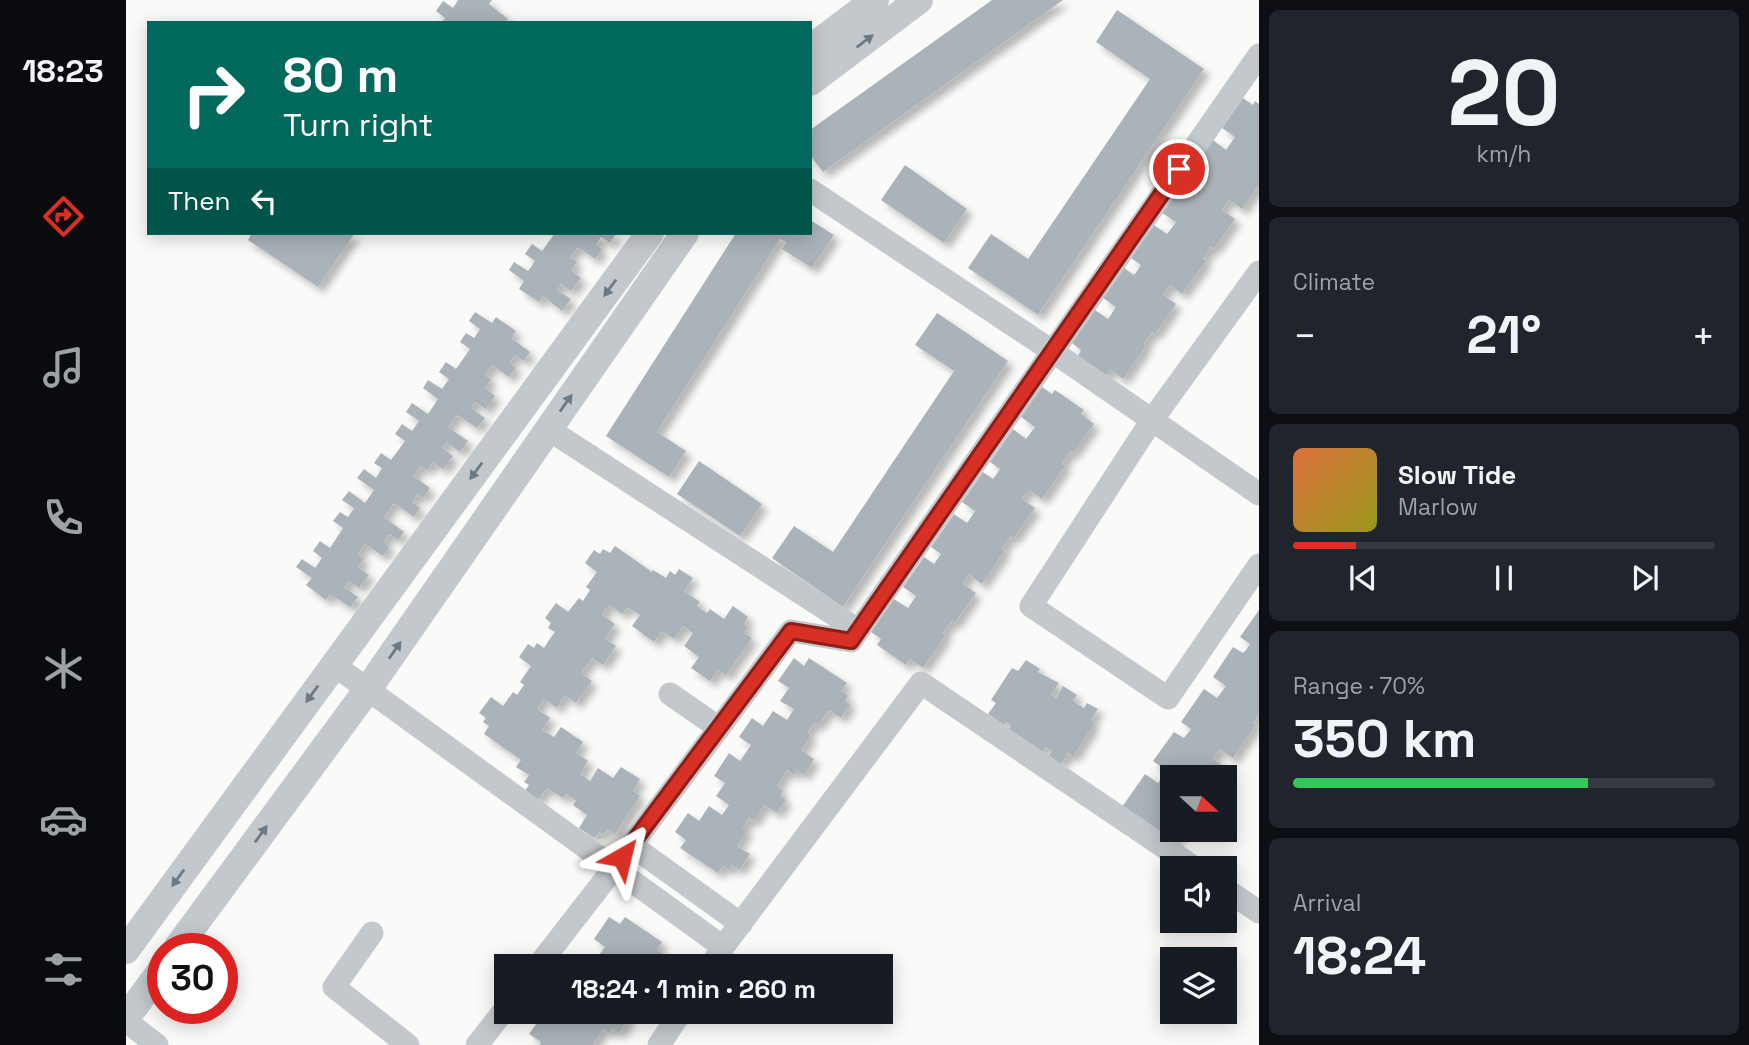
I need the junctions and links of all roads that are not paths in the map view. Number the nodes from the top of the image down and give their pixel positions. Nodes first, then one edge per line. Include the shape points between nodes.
1 (875, 0) edge
2 (919, 0) edge
3 (812, 47) edge
4 (1259, 55) edge
5 (812, 80) edge
6 (812, 191) edge
7 (649, 235) edge
8 (684, 235) edge
9 (1259, 272) edge
10 (1052, 351) junction
11 (1152, 420) junction
12 (548, 429) junction
13 (1259, 494) edge
14 (1259, 565) edge
15 (859, 630) junction
16 (334, 665) junction
17 (368, 689) junction
18 (670, 694) dead end
19 (719, 728) junction
20 (631, 845) junction
21 (1177, 856) edge
22 (614, 868) junction
23 (1237, 897) edge
24 (1259, 912) edge
25 (741, 924) junction
26 (188, 933) edge
27 (372, 933) dead end
28 (126, 950) edge
29 (547, 954) edge
30 (714, 954) edge
31 (719, 954) edge
32 (147, 990) edge
33 (126, 1020) edge
34 (494, 1023) edge
35 (673, 1024) edge
36 (157, 1045) edge
37 (408, 1045) edge
38 (477, 1045) edge
39 (659, 1045) edge

1 - 3 street
5 -> 2 street
4 - 10 street
6 - 10 street
7 -> 16 street
12 -> 8 street
9 - 11 street
10 - 11 street
10 - 15 street
11 - 13 street
11 - 14 street via 1031,606 1168,698
12 - 15 street
17 -> 12 street
15 - 19 street via 851,641 791,631
16 - 17 street
16 -> 28 street
17 - 22 street
26 -> 17 street
18 - 19 street
19 - 20 street
20 - 22 street
20 - 25 street
21 - 25 street via 921,683
22 - 29 street
22 - 30 street
23 - 24 street
25 - 31 street
27 - 37 street via 334,987
32 - 33 street
33 - 36 street
34 - 38 street
35 - 39 street

